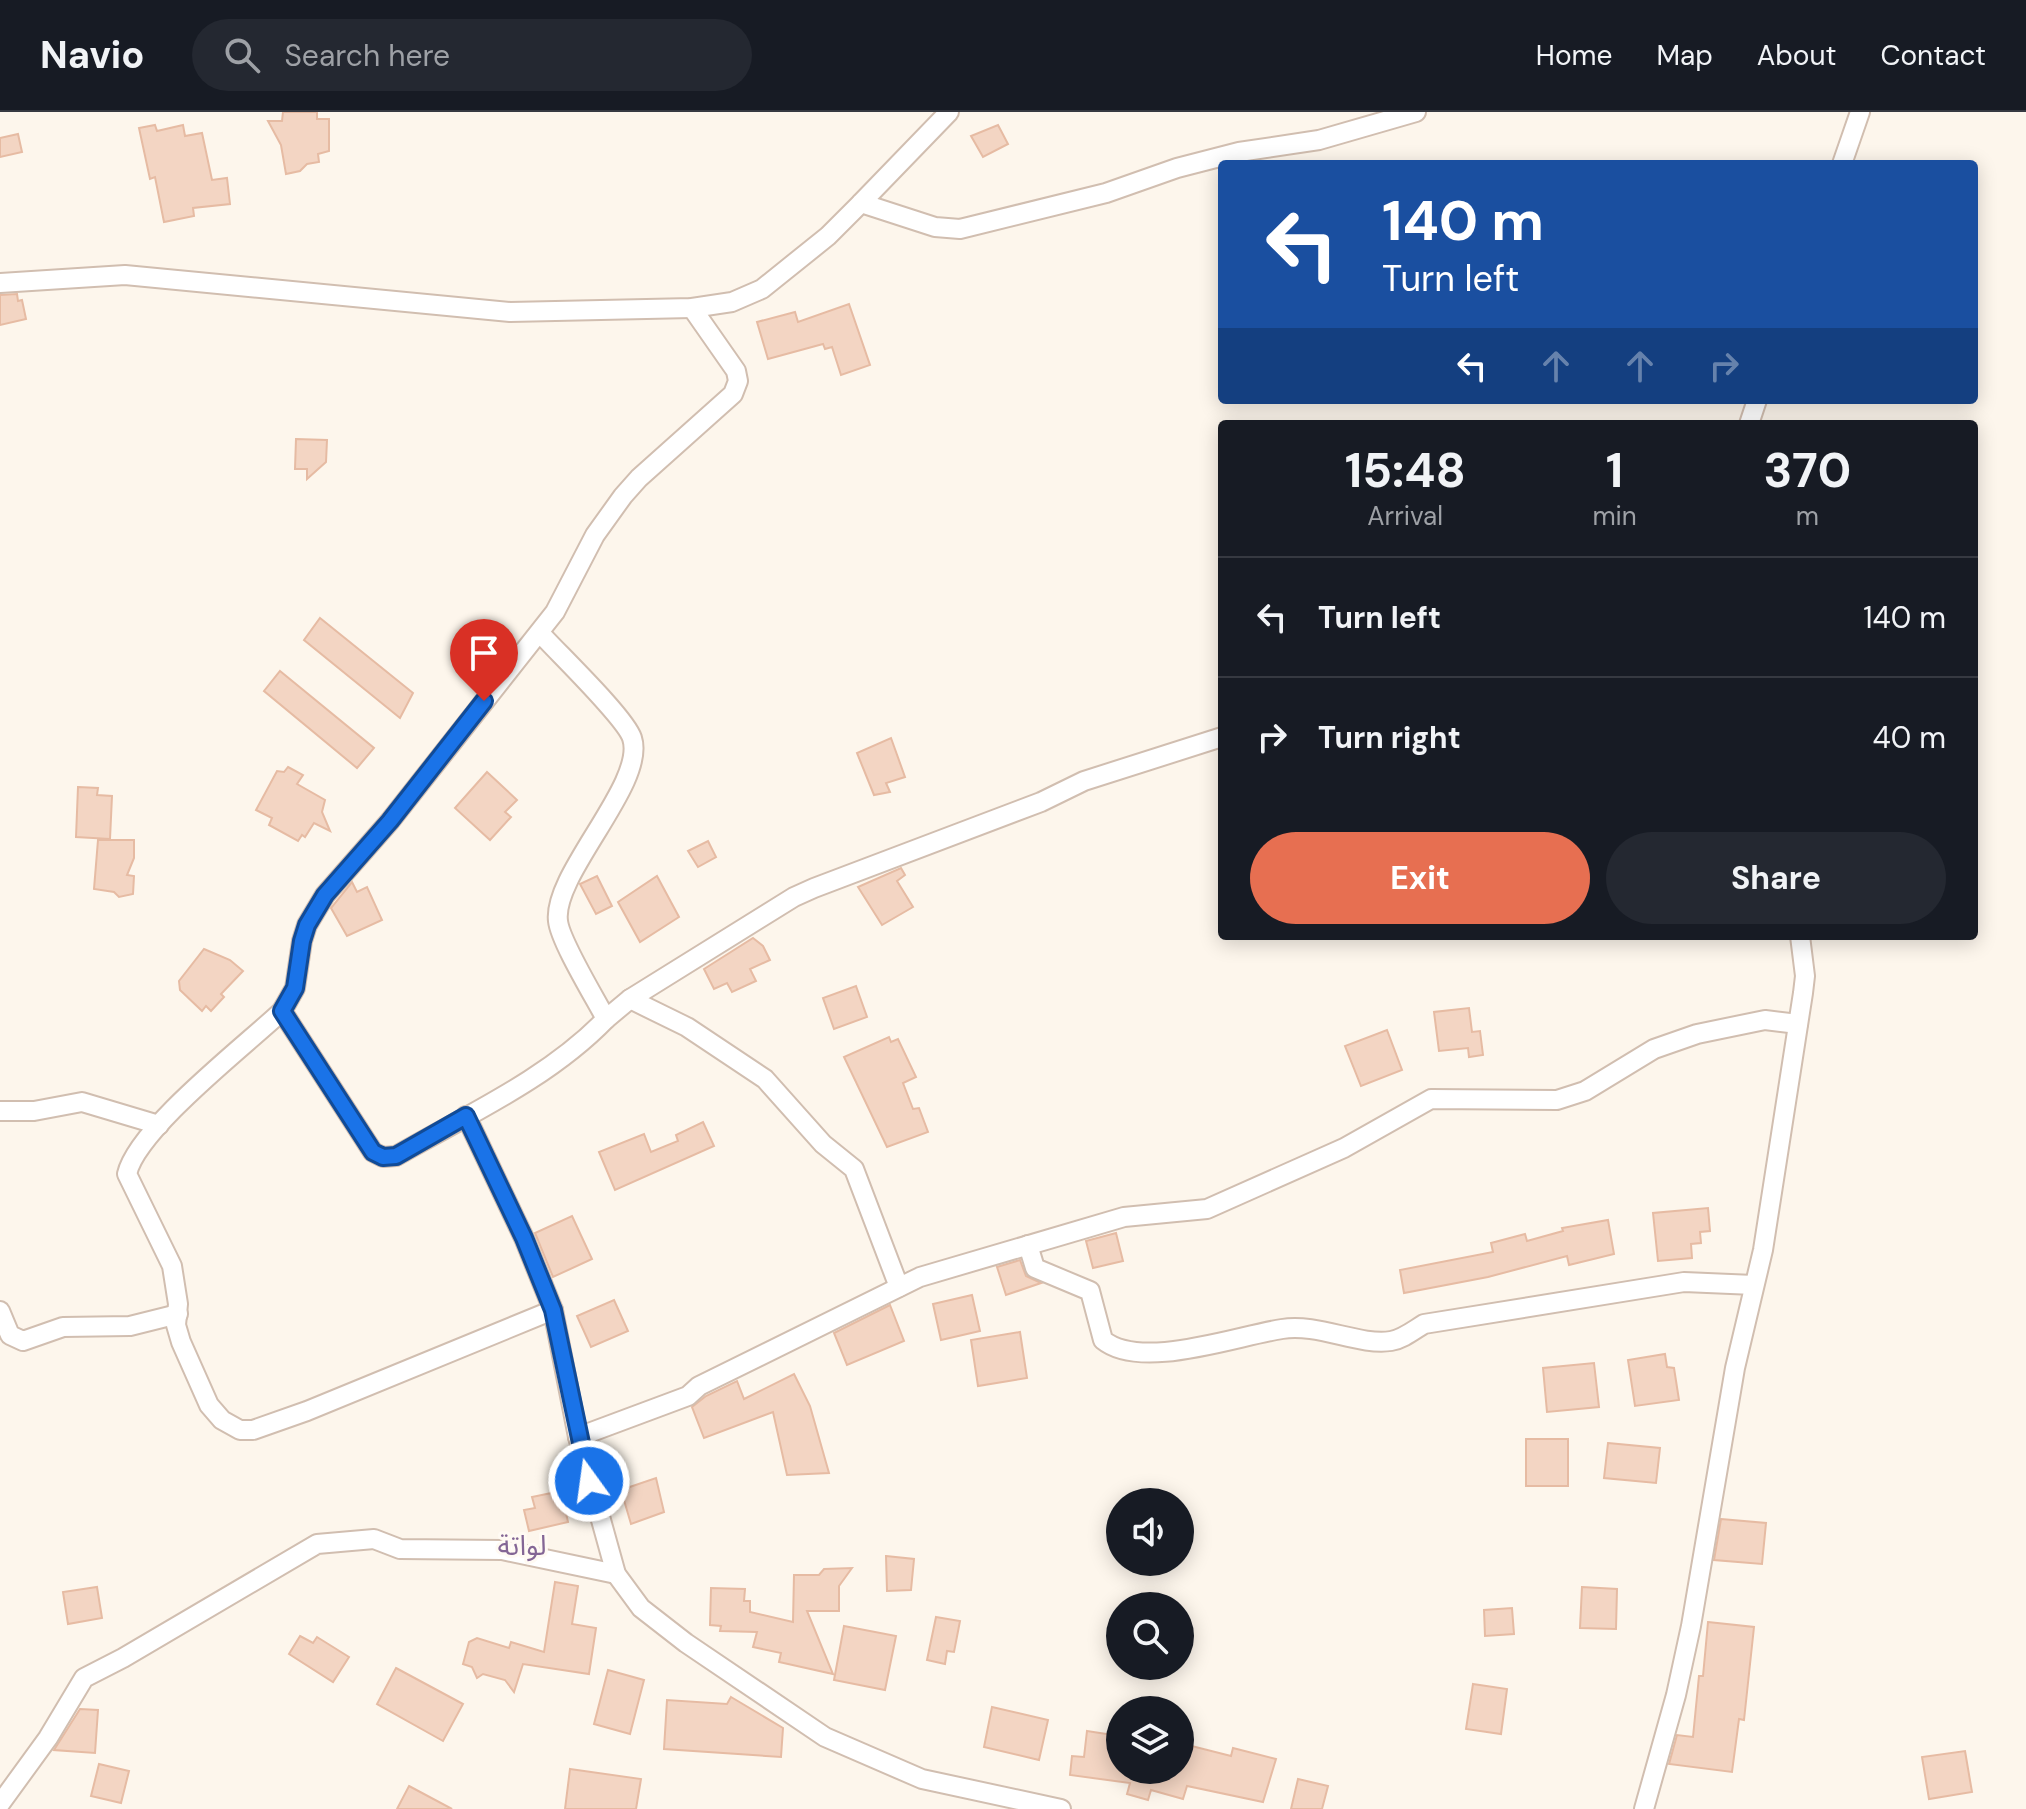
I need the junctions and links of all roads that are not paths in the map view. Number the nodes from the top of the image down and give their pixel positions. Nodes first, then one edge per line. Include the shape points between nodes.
1 (949, 112) edge
2 (1416, 112) edge
3 (1860, 112) edge
4 (1843, 160) edge
5 (861, 203) junction
6 (0, 283) edge
7 (692, 308) junction
8 (540, 633) junction
9 (1218, 738) edge
10 (1800, 940) edge
11 (630, 999) junction
12 (282, 1011) junction
13 (606, 1019) junction
14 (1798, 1024) junction
15 (0, 1111) edge
16 (466, 1116) junction
17 (159, 1125) junction
18 (1028, 1245) junction
19 (1754, 1285) junction
20 (899, 1287) junction
21 (553, 1310) junction
22 (0, 1311) edge
23 (178, 1314) junction
24 (578, 1437) junction
25 (616, 1574) junction
26 (0, 1804) edge
27 (1061, 1809) edge
28 (1644, 1809) edge

1 - 5 street
2 - 5 street via 1319,140 1227,155 1106,193 960,229 935,227
3 - 4 street
5 - 7 street via 762,289 732,302
6 - 7 street via 125,275 510,312
7 - 8 street via 736,371 733,394 623,496
8 - 12 street via 325,895 307,925 295,988
8 - 13 street via 633,741 634,755 620,789 558,908 560,930
9 - 11 street via 1084,781 814,888
10 - 14 street via 1805,976
11 - 13 street
11 - 20 street via 687,1027 765,1079 823,1144 854,1169
12 - 16 street via 373,1152 396,1156
12 - 17 street
13 - 16 street via 563,1058
14 - 18 street via 1761,1020 1687,1037 1654,1049 1585,1091 1557,1100 1431,1099 1344,1148 1207,1209 1124,1217
14 - 19 street
15 - 17 street via 82,1102
16 - 21 street
17 - 23 street via 127,1174 172,1266
18 - 19 street via 1036,1268 1090,1291 1103,1340 1140,1352 1295,1328 1390,1341 1424,1324 1674,1284
18 - 20 street via 944,1268
19 - 28 street via 1733,1376 1691,1626
20 - 24 street via 688,1396
21 - 23 street via 247,1431 228,1424 209,1405 181,1342
21 - 24 street
22 - 23 street via 10,1335 23,1341 63,1327 130,1326
24 - 25 street
25 - 26 street via 502,1550 400,1549 374,1539 317,1544 84,1678
25 - 27 street via 641,1608 825,1737 922,1779

